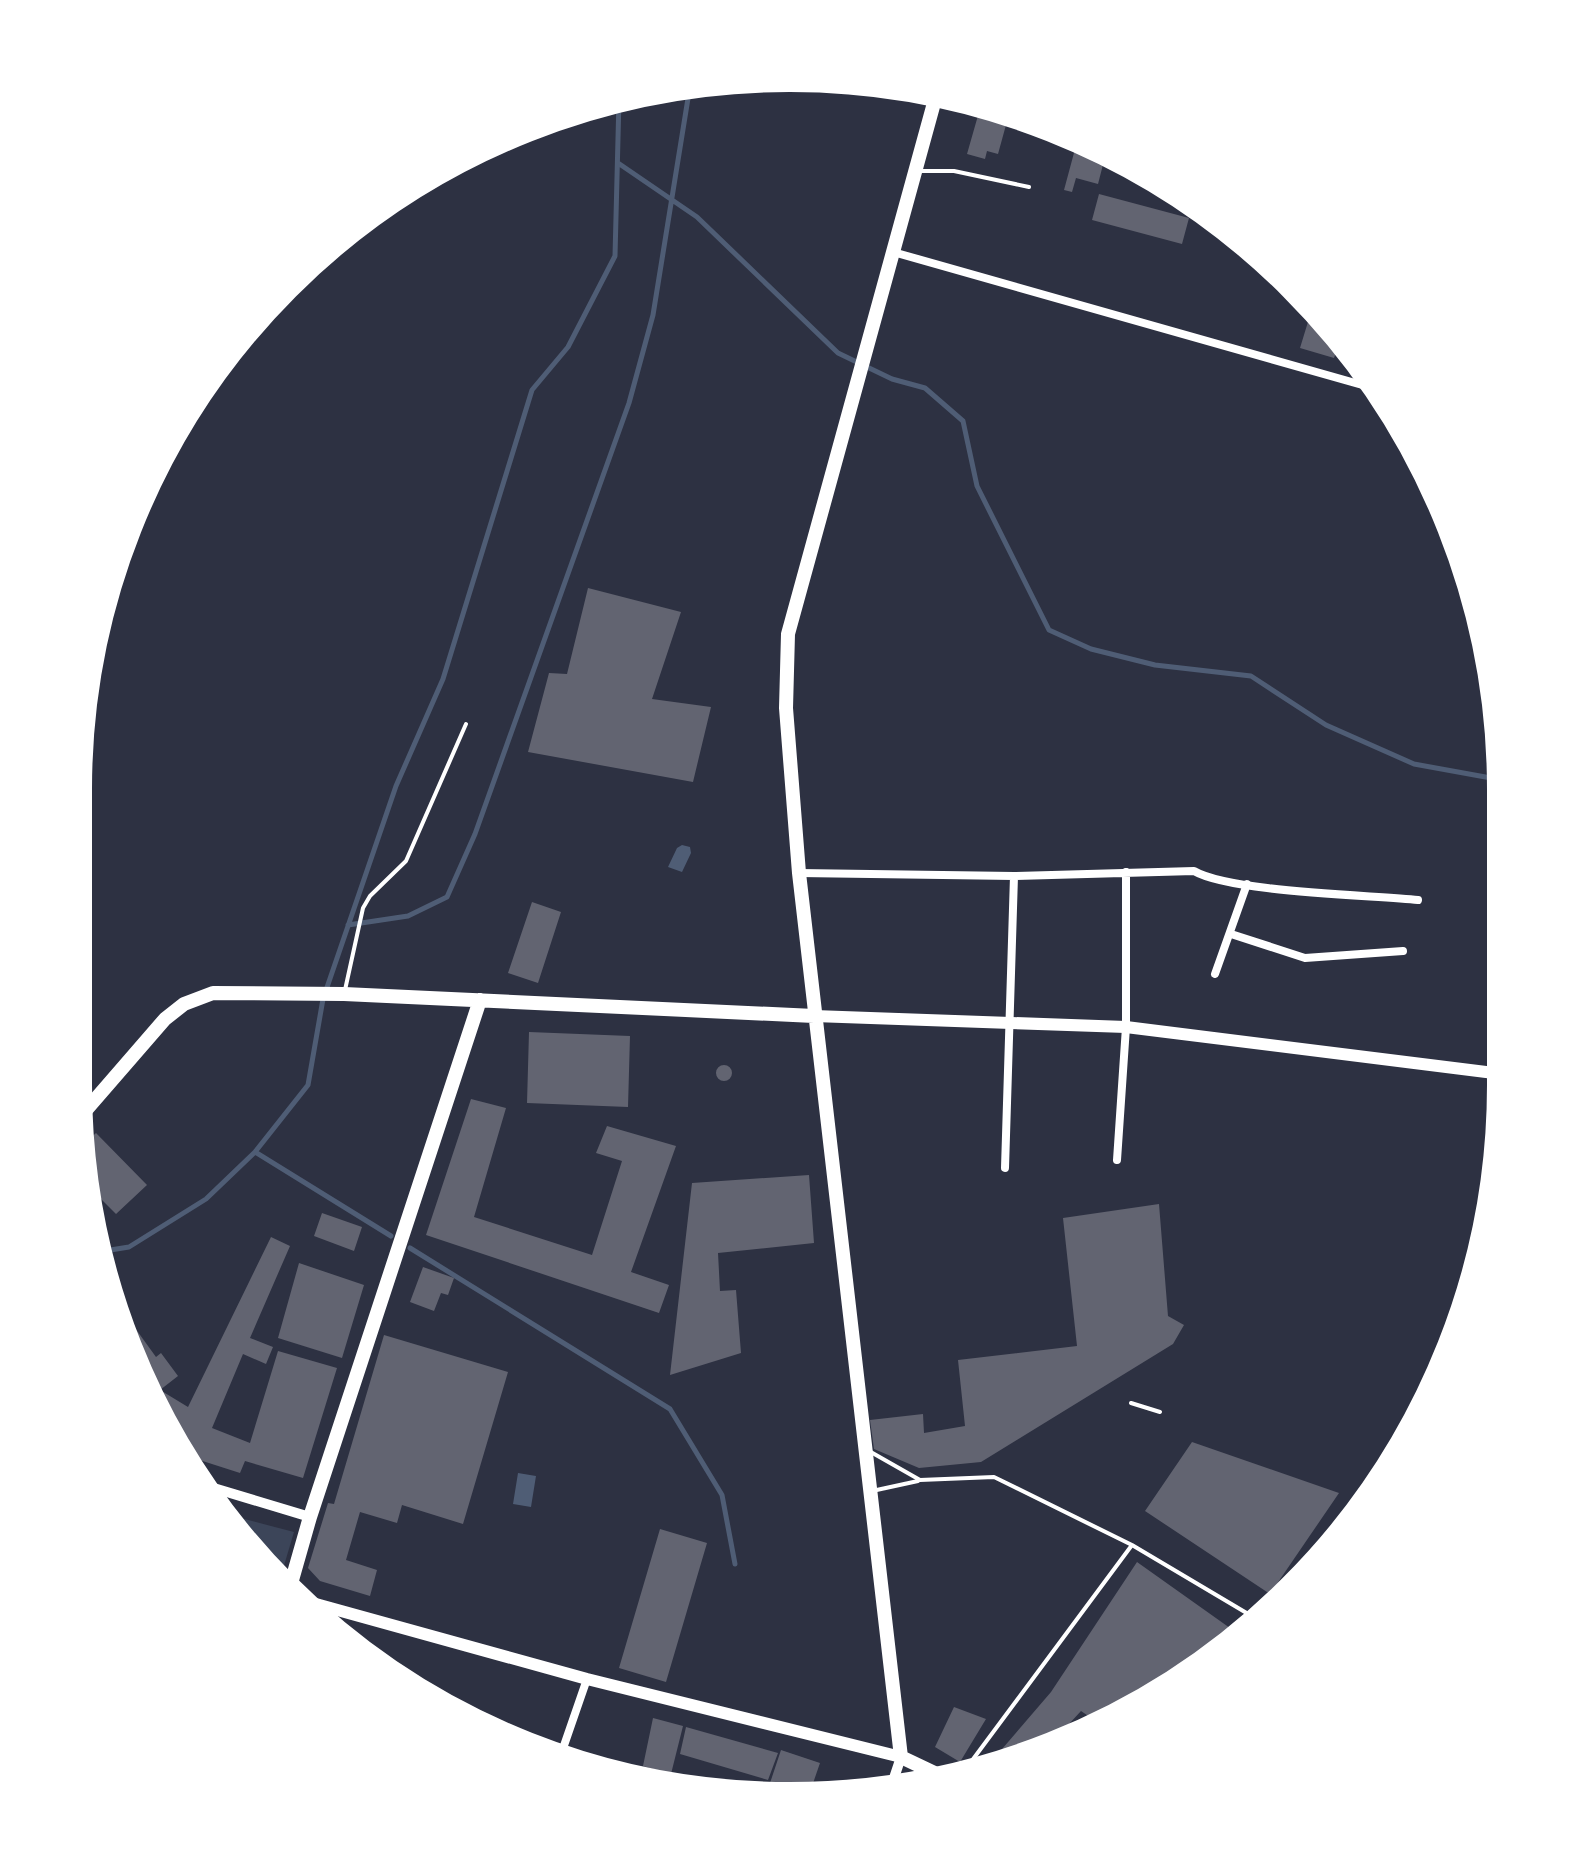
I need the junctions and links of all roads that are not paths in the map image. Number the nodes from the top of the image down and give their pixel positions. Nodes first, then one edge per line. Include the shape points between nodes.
1 (933, 105) edge
2 (915, 171) junction
3 (1029, 187) dead end
4 (893, 252) junction
5 (1358, 383) edge
6 (466, 724) dead end
7 (1126, 872) junction
8 (799, 873) junction
9 (1014, 876) junction
10 (1247, 884) junction
11 (1418, 900) dead end
12 (1231, 934) junction
13 (1403, 951) dead end
14 (1215, 974) dead end
15 (339, 994) junction
16 (480, 1000) junction
17 (814, 1016) junction
18 (1007, 1023) junction
19 (1126, 1027) junction
20 (1489, 1072) edge
21 (90, 1105) edge
22 (1117, 1160) dead end
23 (1005, 1168) dead end
24 (1131, 1403) dead end
25 (1160, 1412) dead end
26 (867, 1450) junction
27 (920, 1480) junction
28 (220, 1490) edge
29 (872, 1492) junction
30 (310, 1517) junction
31 (1132, 1545) junction
32 (293, 1577) edge
33 (324, 1606) edge
34 (1247, 1613) edge
35 (587, 1679) junction
36 (564, 1747) edge
37 (901, 1757) junction
38 (973, 1759) edge
39 (929, 1770) edge
40 (895, 1776) edge

1 - 2 main road
2 - 3 lane via 954,171
2 - 4 main road
4 - 5 street
4 - 8 main road via 788,634 786,708
6 - 15 lane via 406,861 363,908
7 - 9 street
7 - 10 street via 1194,871 1207,879
7 - 19 street
8 - 9 street
8 - 17 main road
9 - 18 street
10 - 11 street
10 - 12 street
12 - 13 street via 1305,958
12 - 14 street
15 - 16 main road
15 - 21 main road via 213,993 184,1004
16 - 17 main road
16 - 30 main road
17 - 18 main road
17 - 26 main road
18 - 19 main road
18 - 23 street
19 - 20 main road
19 - 22 street
24 - 25 lane
26 - 27 lane
26 - 29 main road
27 - 29 lane
27 - 31 lane via 994,1477
28 - 30 street
29 - 37 main road
30 - 32 main road
31 - 34 lane
31 - 38 lane
33 - 35 main road
35 - 36 street
35 - 37 main road
37 - 39 main road
37 - 40 street

